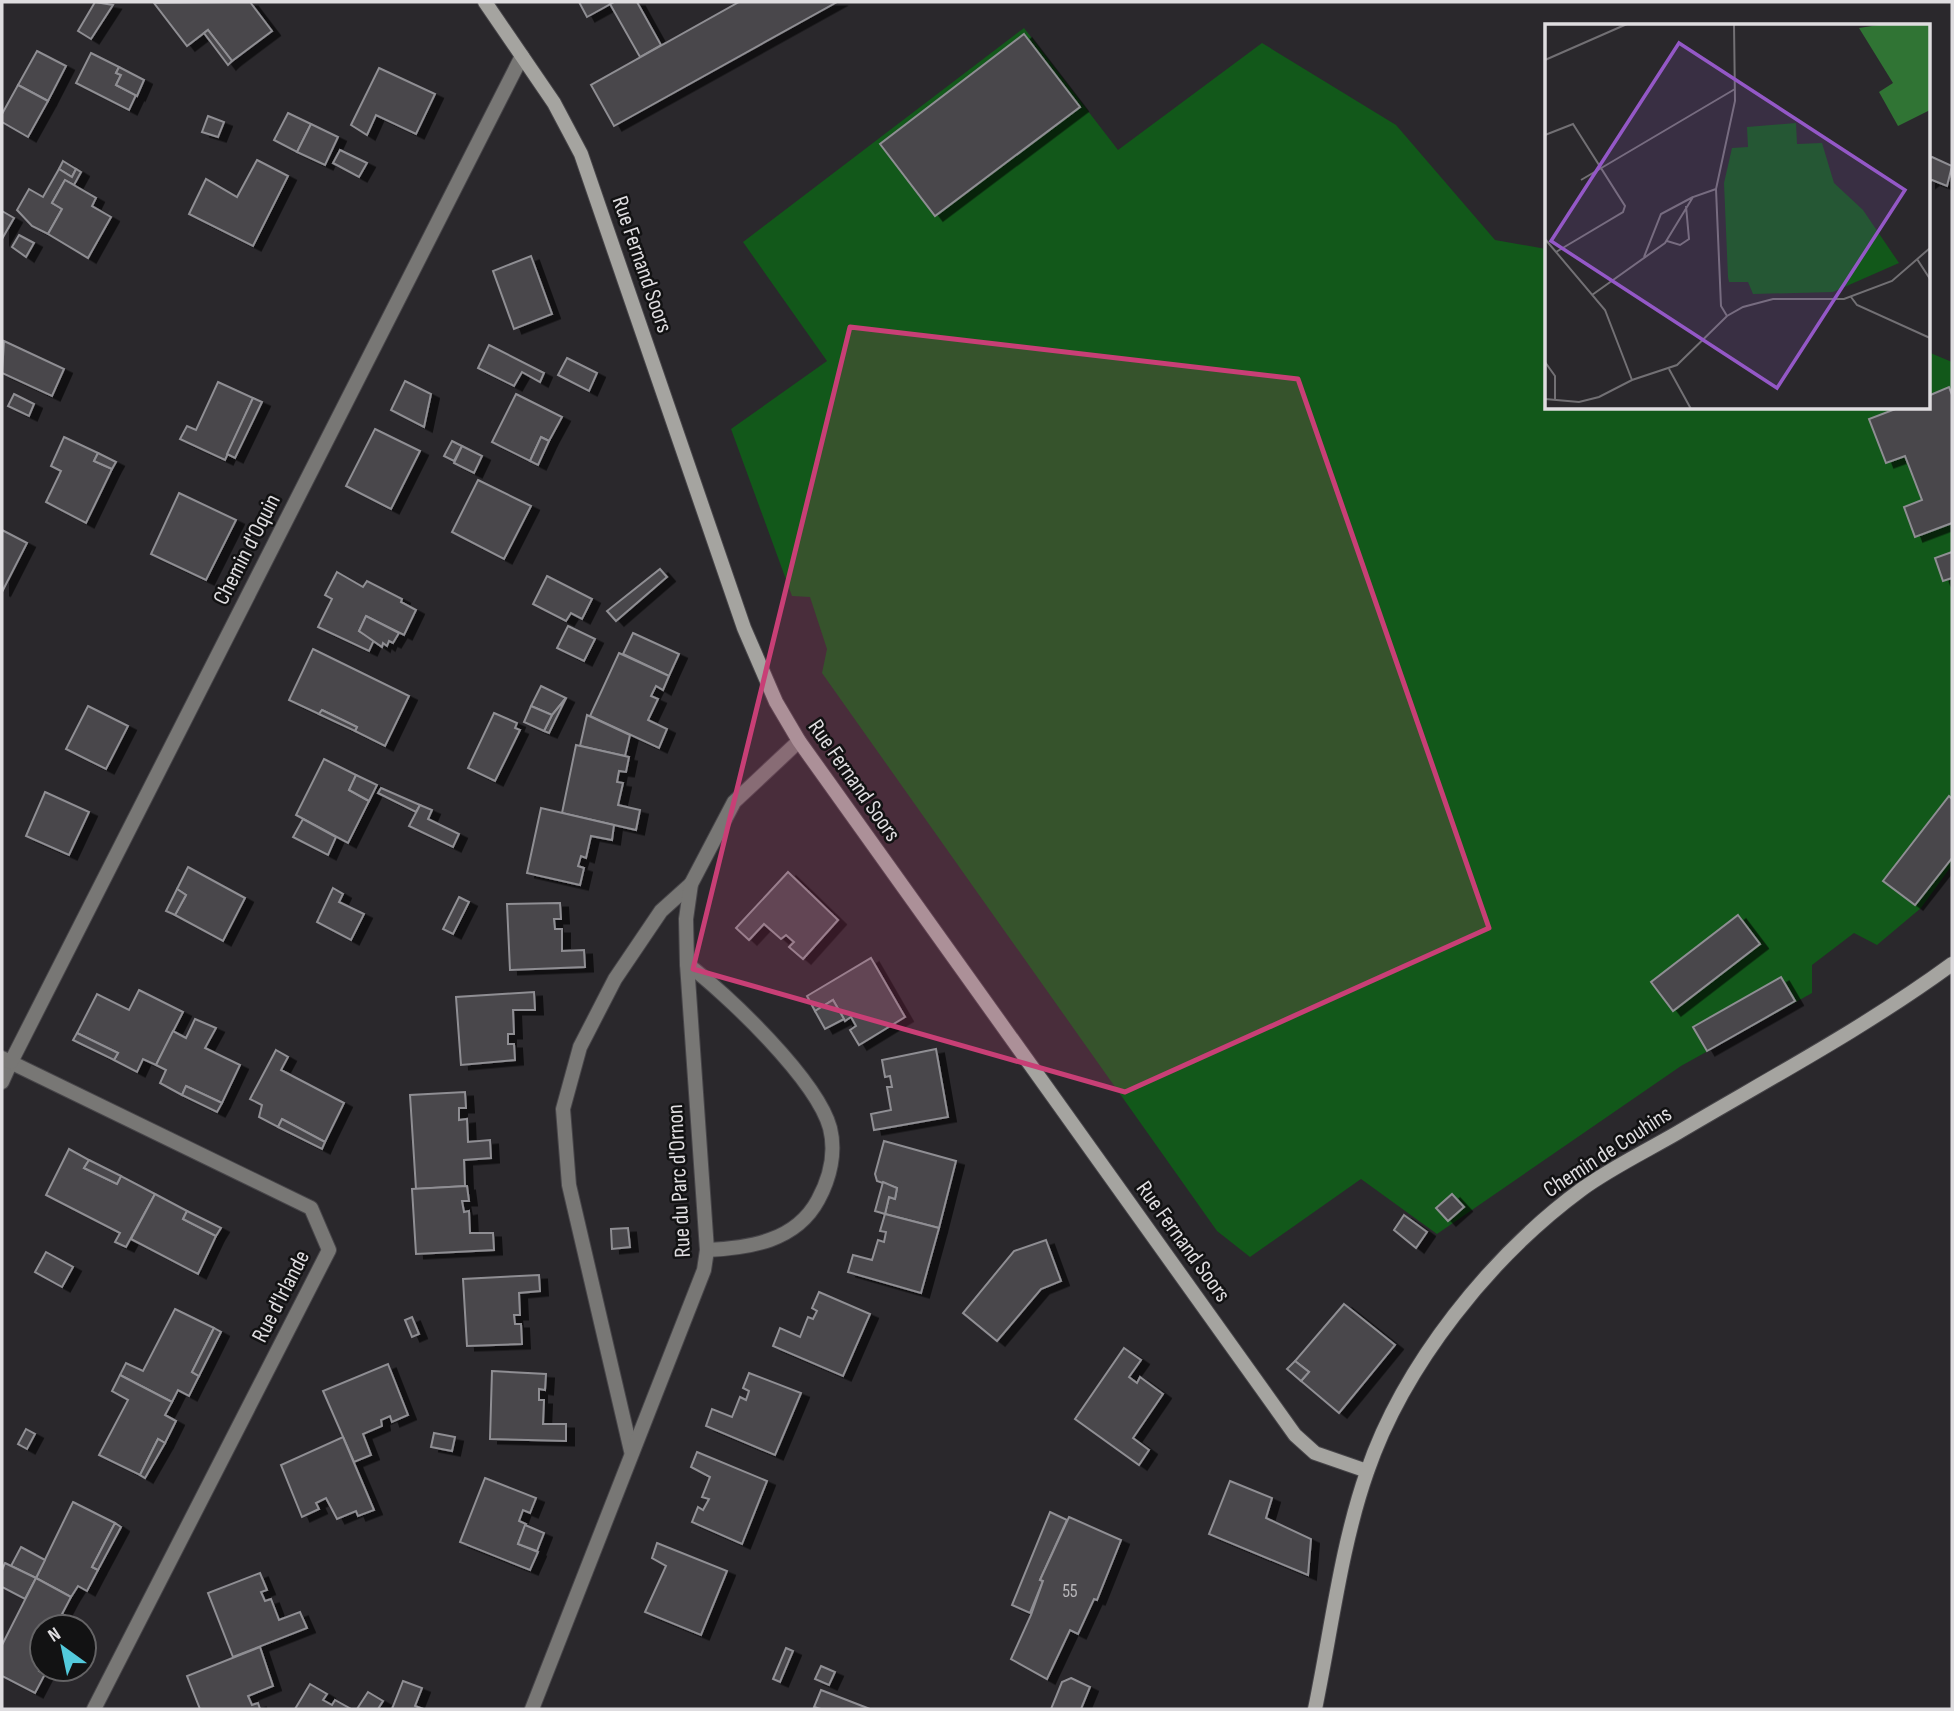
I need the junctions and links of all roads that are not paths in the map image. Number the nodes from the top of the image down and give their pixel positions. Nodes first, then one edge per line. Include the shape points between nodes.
1 (485, 2) edge
2 (522, 56) junction
3 (799, 741) junction
4 (691, 884) junction
5 (687, 964) junction
6 (1952, 964) edge
7 (6, 1060) edge
8 (2, 1083) edge
9 (708, 1250) junction
10 (631, 1451) junction
11 (1367, 1471) junction
12 (94, 1709) edge
13 (532, 1709) edge
14 (1315, 1709) edge

1 - 2 street, Rue Fernand Soors
2 - 3 street, Rue Fernand Soors via 554,103 580,154 744,628 776,702
2 - 7 street, Chemin d'Oquin
3 - 4 street, Rue du Parc d'Ornon via 734,802
3 - 11 street, Rue Fernand Soors via 1295,1435 1315,1452
4 - 5 street, Rue du Parc d'Ornon
4 - 10 street via 662,911 615,979 580,1047 563,1109 569,1185
5 - 9 street, Rue du Parc d'Ornon
5 - 9 street via 724,992 803,1080 824,1114 833,1150 824,1190 799,1224 764,1242
6 - 11 street, Chemin de Couhins via 1889,1008 1584,1188 1524,1237 1475,1289 1430,1351 1396,1408
7 - 8 street, Chemin d'Oquin
7 - 12 street, Rue d'Irlande via 311,1208 329,1250
9 - 10 street, Rue du Parc d'Ornon via 697,1291
10 - 13 street, Rue du Parc d'Ornon
11 - 14 street, Chemin de Couhins

